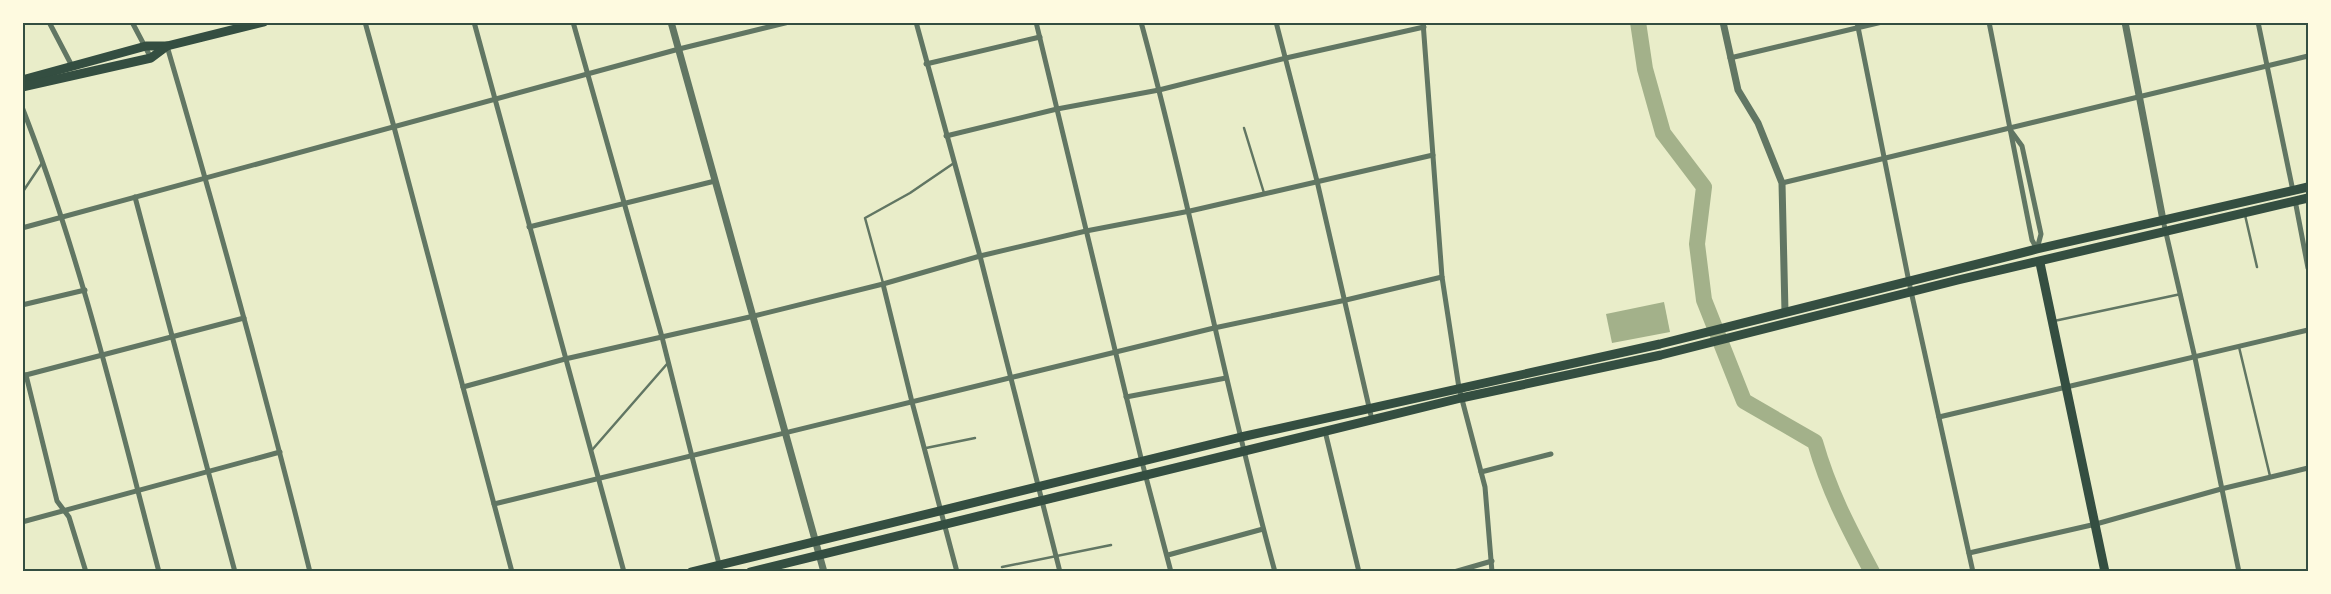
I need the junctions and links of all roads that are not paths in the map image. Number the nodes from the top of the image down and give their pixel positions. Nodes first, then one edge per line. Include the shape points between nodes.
1 (49, 22) edge
2 (132, 22) edge
3 (364, 22) edge
4 (474, 22) edge
5 (573, 22) edge
6 (671, 22) edge
7 (789, 22) edge
8 (916, 22) edge
9 (1036, 22) edge
10 (1141, 22) edge
11 (1276, 22) edge
12 (1723, 22) edge
13 (1882, 22) edge
14 (1989, 22) edge
15 (2125, 22) edge
16 (2258, 22) edge
17 (257, 23) edge
18 (1423, 25) edge
19 (1858, 25) edge
20 (1040, 37) junction
21 (146, 46) junction
22 (167, 46) junction
23 (678, 50) junction
24 (2308, 56) edge
25 (152, 58) junction
26 (1286, 58) junction
27 (1730, 58) junction
28 (926, 64) junction
29 (72, 67) junction
30 (2267, 67) junction
31 (588, 74) junction
32 (22, 80) edge
33 (22, 87) edge
34 (1159, 90) junction
35 (2141, 98) junction
36 (494, 100) junction
37 (22, 107) edge
38 (1057, 109) junction
39 (394, 126) junction
40 (1244, 128) dead end
41 (2010, 128) junction
42 (946, 136) junction
43 (1433, 155) junction
44 (1885, 159) junction
45 (44, 161) junction
46 (954, 163) junction
47 (206, 178) junction
48 (715, 181) junction
49 (1317, 181) junction
50 (1782, 184) junction
51 (2308, 187) edge
52 (2293, 191) junction
53 (22, 193) edge
54 (1264, 194) junction
55 (135, 197) junction
56 (2308, 198) edge
57 (2295, 201) junction
58 (624, 203) junction
59 (1190, 212) junction
60 (2245, 213) junction
61 (60, 217) junction
62 (2163, 220) junction
63 (528, 227) junction
64 (22, 228) edge
65 (1086, 231) junction
66 (2166, 232) junction
67 (2037, 249) junction
68 (980, 256) junction
69 (2040, 262) junction
70 (2258, 267) dead end
71 (2308, 268) edge
72 (1442, 277) junction
73 (1910, 282) junction
74 (884, 284) junction
75 (84, 290) junction
76 (1912, 292) junction
77 (2181, 294) junction
78 (1346, 300) junction
79 (22, 305) edge
80 (1785, 312) junction
81 (754, 316) junction
82 (244, 318) junction
83 (2053, 321) junction
84 (1214, 328) junction
85 (2308, 330) edge
86 (172, 337) junction
87 (662, 337) junction
88 (2239, 347) junction
89 (1115, 352) junction
90 (102, 355) junction
91 (2195, 358) junction
92 (565, 359) junction
93 (668, 364) junction
94 (24, 375) edge
95 (1011, 378) junction
96 (1226, 378) junction
97 (463, 387) junction
98 (2067, 387) junction
99 (1460, 393) junction
100 (1126, 397) junction
101 (912, 402) junction
102 (1369, 409) junction
103 (1939, 417) junction
104 (1372, 420) junction
105 (1324, 431) junction
106 (786, 433) junction
107 (1241, 437) junction
108 (974, 438) dead end
109 (924, 449) junction
110 (1244, 451) junction
111 (280, 452) junction
112 (591, 452) junction
113 (1551, 454) dead end
114 (692, 456) junction
115 (1142, 462) junction
116 (2308, 468) edge
117 (208, 471) junction
118 (1481, 472) junction
119 (1145, 475) junction
120 (2270, 477) junction
121 (599, 479) junction
122 (1038, 487) junction
123 (2221, 489) junction
124 (137, 491) junction
125 (1042, 501) junction
126 (494, 504) junction
127 (941, 510) junction
128 (64, 511) junction
129 (22, 522) edge
130 (2096, 524) junction
131 (945, 525) junction
132 (1263, 529) junction
133 (815, 541) junction
134 (1111, 545) dead end
135 (1969, 553) junction
136 (819, 555) junction
137 (1056, 555) junction
138 (1168, 555) junction
139 (1492, 561) junction
140 (1002, 567) dead end
141 (721, 568) edge
142 (86, 572) edge
143 (158, 572) edge
144 (235, 572) edge
145 (310, 572) edge
146 (512, 572) edge
147 (624, 572) edge
148 (691, 572) edge
149 (750, 572) edge
150 (824, 572) edge
151 (957, 572) edge
152 (1060, 572) edge
153 (1171, 572) edge
154 (1275, 572) edge
155 (1359, 572) edge
156 (1454, 572) edge
157 (1492, 572) edge
158 (1973, 572) edge
159 (2105, 572) edge
160 (2239, 572) edge

1 - 29 street
2 - 21 street
3 - 39 street
4 - 36 street
5 - 31 street
6 - 23 street
7 - 23 street
8 - 28 street
9 - 20 street
10 - 34 street
11 - 26 street
12 - 27 street
13 - 19 street
14 - 41 street
15 - 35 street
16 - 30 street
17 - 22 main road
18 - 26 street
18 - 43 street
19 - 27 street
19 - 44 street
20 - 28 street
20 - 38 street
21 - 22 main road
21 - 25 street
21 - 29 main road
22 - 25 main road
22 - 47 street
23 - 31 street
23 - 48 street
24 - 30 street
25 - 33 main road
26 - 34 street
26 - 49 street
27 - 50 street via 1738,90 1758,123
28 - 42 street
29 - 32 main road
30 - 35 street
30 - 52 street
31 - 36 street
31 - 58 street
34 - 38 street
34 - 59 street
35 - 41 street
35 - 62 street
36 - 39 street
36 - 63 street
37 - 45 street
38 - 42 street
38 - 65 street
39 - 47 street
39 - 97 street
40 - 54 lane
41 - 44 street
41 - 67 street via 2032,240
41 - 67 street via 2022,146 2041,234
42 - 46 street
43 - 49 street
43 - 72 street
44 - 50 street
44 - 73 street
45 - 53 lane
45 - 61 street
46 - 68 street
46 - 74 lane via 865,218
47 - 55 street
47 - 82 street
48 - 58 street
48 - 81 street
49 - 54 street
49 - 78 street
50 - 80 street
51 - 52 main road
52 - 57 street
52 - 62 main road
54 - 59 street
55 - 61 street
55 - 86 street
56 - 57 main road
57 - 60 main road
57 - 71 street
58 - 63 street
58 - 87 street
59 - 65 street
59 - 84 street
60 - 66 main road
60 - 70 lane
61 - 64 street
61 - 75 street
62 - 66 street
62 - 67 main road
63 - 92 street
65 - 68 street
65 - 89 street
66 - 69 main road
66 - 77 street
67 - 73 main road
68 - 74 street
68 - 95 street
69 - 76 main road
69 - 83 main road
72 - 78 street
72 - 99 street
73 - 76 street
73 - 80 main road
74 - 81 street
74 - 101 street
75 - 79 street
75 - 90 street
76 - 99 main road via 1661,355
76 - 103 street
77 - 83 lane
77 - 91 street
78 - 84 street
78 - 102 street
80 - 99 main road
81 - 87 street
81 - 106 street
82 - 86 street
82 - 111 street
83 - 98 main road
84 - 89 street
84 - 96 street
85 - 88 street
86 - 90 street
86 - 117 street
87 - 92 street
87 - 93 street
88 - 91 street
88 - 120 lane
89 - 95 street
89 - 100 street
90 - 94 street
90 - 124 street
91 - 98 street
91 - 123 street
92 - 97 street
92 - 112 street
93 - 112 lane
93 - 114 street
94 - 128 street via 57,501
95 - 101 street
95 - 122 street
96 - 100 street
96 - 107 street
97 - 126 street
98 - 103 street
98 - 130 main road
99 - 102 main road
99 - 104 main road
99 - 118 street
100 - 115 street
101 - 106 street
101 - 109 street
102 - 104 street
102 - 107 main road
103 - 135 street
104 - 105 main road
105 - 110 main road
105 - 155 street
106 - 114 street
106 - 133 street
107 - 110 street
107 - 115 main road
108 - 109 lane
109 - 127 street
110 - 119 main road
110 - 132 street
111 - 117 street
111 - 145 street
112 - 121 street
113 - 118 street
114 - 121 street
114 - 141 street
115 - 119 street
115 - 122 main road
116 - 120 street
117 - 124 street
117 - 144 street
118 - 139 street
119 - 125 main road
119 - 138 street
120 - 123 street
121 - 126 street
121 - 147 street
122 - 125 street
122 - 127 main road
123 - 130 street
123 - 160 street
124 - 128 street
124 - 143 street
125 - 131 main road
125 - 137 street
126 - 146 street
127 - 131 street
127 - 133 main road
128 - 129 street
128 - 142 street via 69,517
130 - 135 street
130 - 159 main road
131 - 136 main road
131 - 151 street
132 - 138 street
132 - 154 street
133 - 136 street
133 - 141 main road
134 - 137 lane
135 - 158 street
136 - 149 main road
136 - 150 street
137 - 140 lane
137 - 152 street
138 - 153 street
139 - 156 street
139 - 157 street
141 - 148 main road

